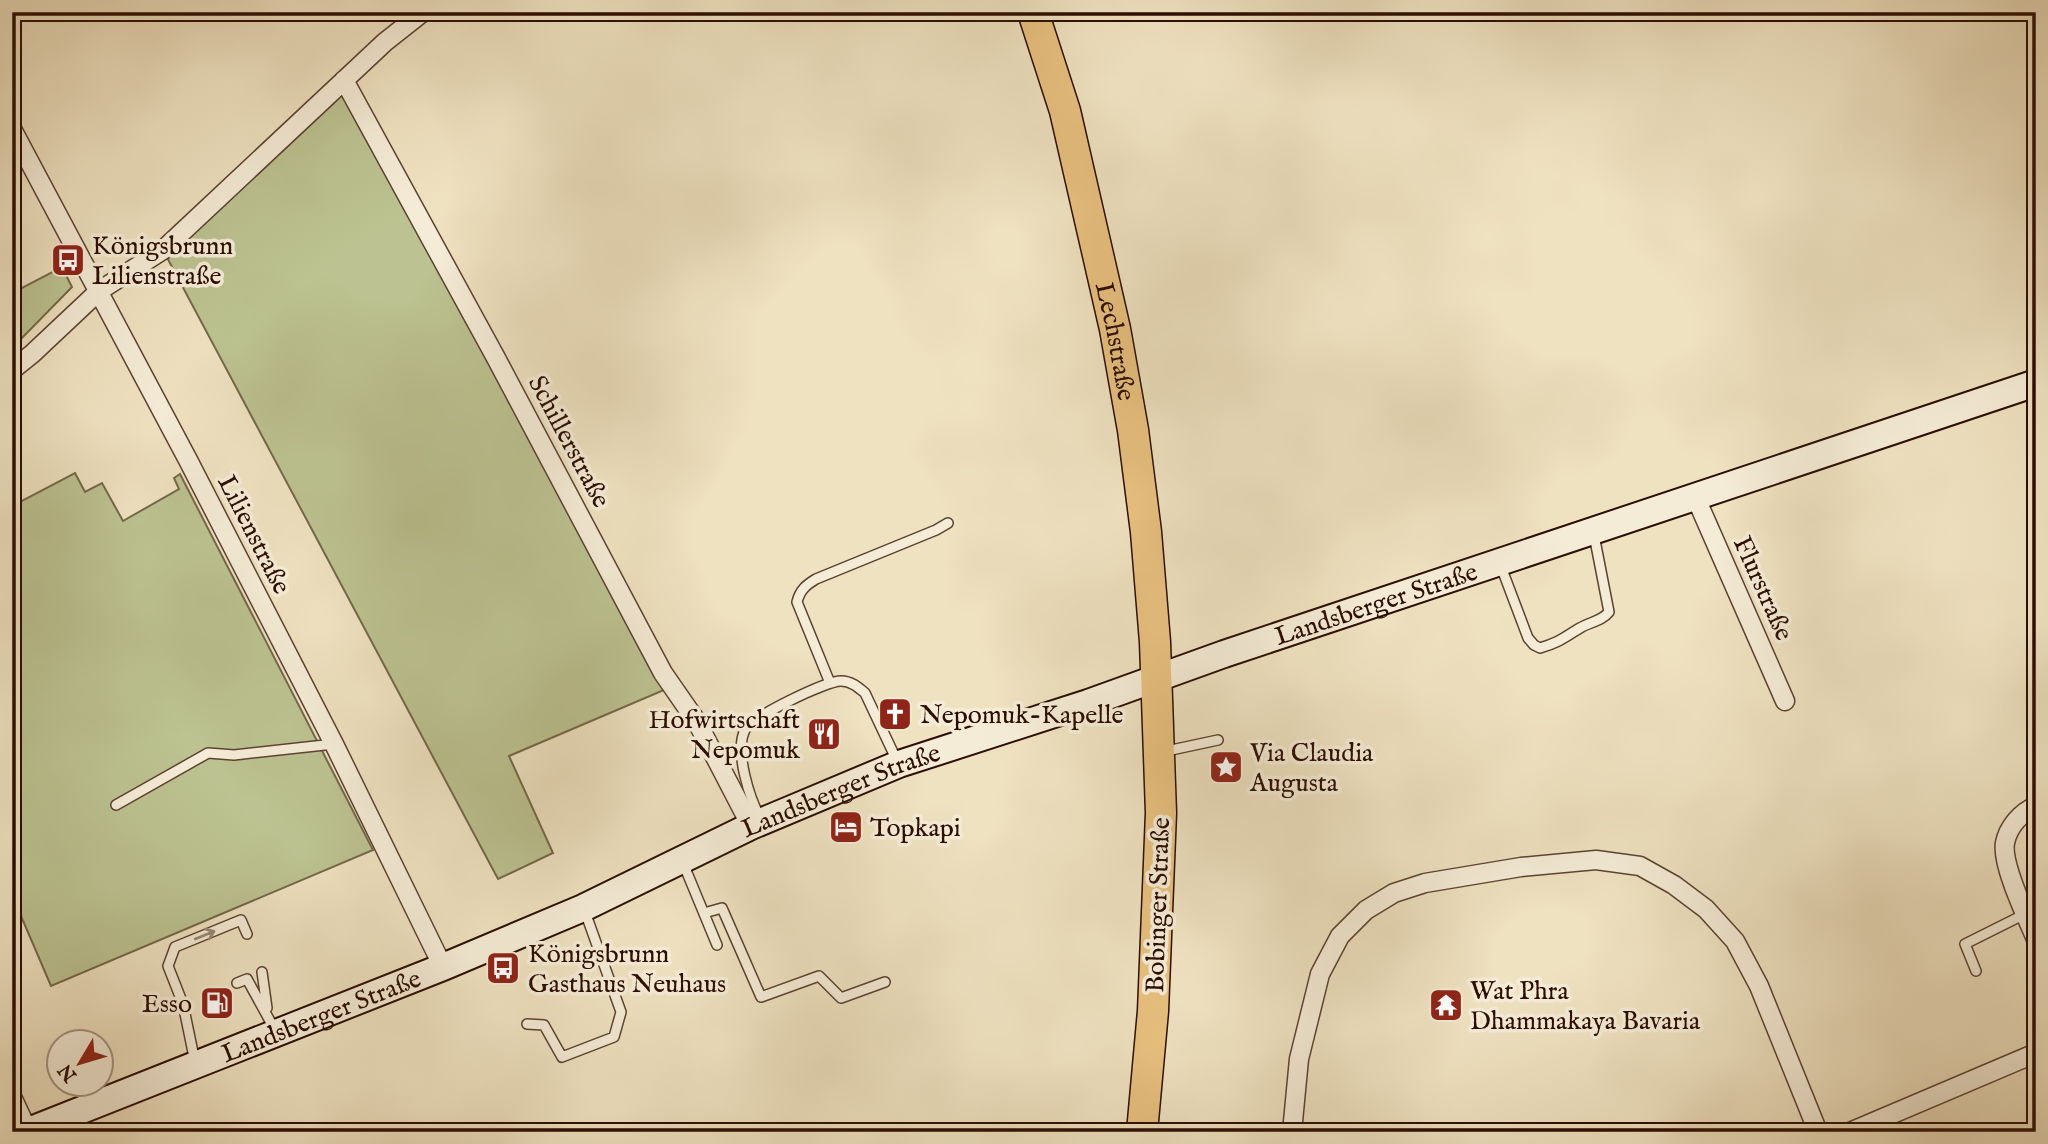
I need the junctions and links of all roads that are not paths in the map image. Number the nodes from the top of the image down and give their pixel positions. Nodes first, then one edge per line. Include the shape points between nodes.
1 (423, 12) edge
2 (1033, 12) edge
3 (344, 80) junction
4 (12, 129) edge
5 (99, 290) junction
6 (12, 370) edge
7 (2036, 383) edge
8 (1695, 496) junction
9 (948, 523) dead end
10 (1593, 531) junction
11 (1500, 563) junction
12 (1157, 678) junction
13 (830, 682) junction
14 (1785, 701) dead end
15 (1218, 740) dead end
16 (334, 744) junction
17 (1160, 752) junction
18 (899, 764) junction
19 (116, 805) dead end
20 (2036, 806) edge
21 (757, 823) junction
22 (682, 859) junction
23 (583, 908) junction
24 (704, 913) junction
25 (2025, 914) junction
26 (247, 934) dead end
27 (2036, 939) edge
28 (717, 945) dead end
29 (443, 967) junction
30 (1976, 971) dead end
31 (262, 972) dead end
32 (885, 982) dead end
33 (237, 983) dead end
34 (272, 1024) junction
35 (527, 1024) dead end
36 (2036, 1054) edge
37 (195, 1065) junction
38 (12, 1097) edge
39 (27, 1131) edge
40 (1142, 1132) edge
41 (1292, 1132) edge
42 (1818, 1132) edge
43 (1850, 1132) edge

1 - 3 street
2 - 12 main road, Lechstraße via 1065,111 1115,329 1146,532
3 - 5 street via 163,250
3 - 21 street, Schillerstraße via 663,673
4 - 5 street, Lilienstraße
5 - 6 street
5 - 16 street, Lilienstraße
7 - 8 street, Landsberger Straße
8 - 10 street, Landsberger Straße
8 - 14 street, Flurstraße
9 - 13 lane via 816,579 799,594 797,602
10 - 11 street, Landsberger Straße
10 - 11 lane via 1609,612 1559,642 1540,648 1528,638
11 - 12 street, Landsberger Straße
12 - 17 main road, Bobinger Straße
12 - 18 street, Landsberger Straße
13 - 18 lane via 844,681 865,693
13 - 21 lane via 745,728 741,745 744,769
15 - 17 lane
16 - 19 lane via 234,755 208,753
16 - 29 street, Lilienstraße
17 - 40 main road, Bobinger Straße via 1158,915
18 - 21 street, Landsberger Straße
20 - 25 street via 2025,810 2004,844
21 - 22 street, Landsberger Straße
22 - 23 street, Landsberger Straße
22 - 24 lane
23 - 29 street, Landsberger Straße
23 - 35 lane via 621,1012 614,1037 562,1057 544,1025
24 - 28 lane
24 - 32 lane via 722,908 761,997 818,976 841,998
25 - 27 street
25 - 30 lane via 1965,944
37 -> 26 lane via 185,1003 168,966 175,947 242,920
29 - 34 street, Landsberger Straße
31 - 34 lane
33 - 34 lane via 247,979
34 - 37 street, Landsberger Straße
36 - 43 street
37 - 39 street, Landsberger Straße
38 - 39 street
41 - 42 street via 1299,1059 1320,974 1340,936 1366,910 1425,883 1596,860 1640,866 1674,885 1706,909 1735,941 1759,986

